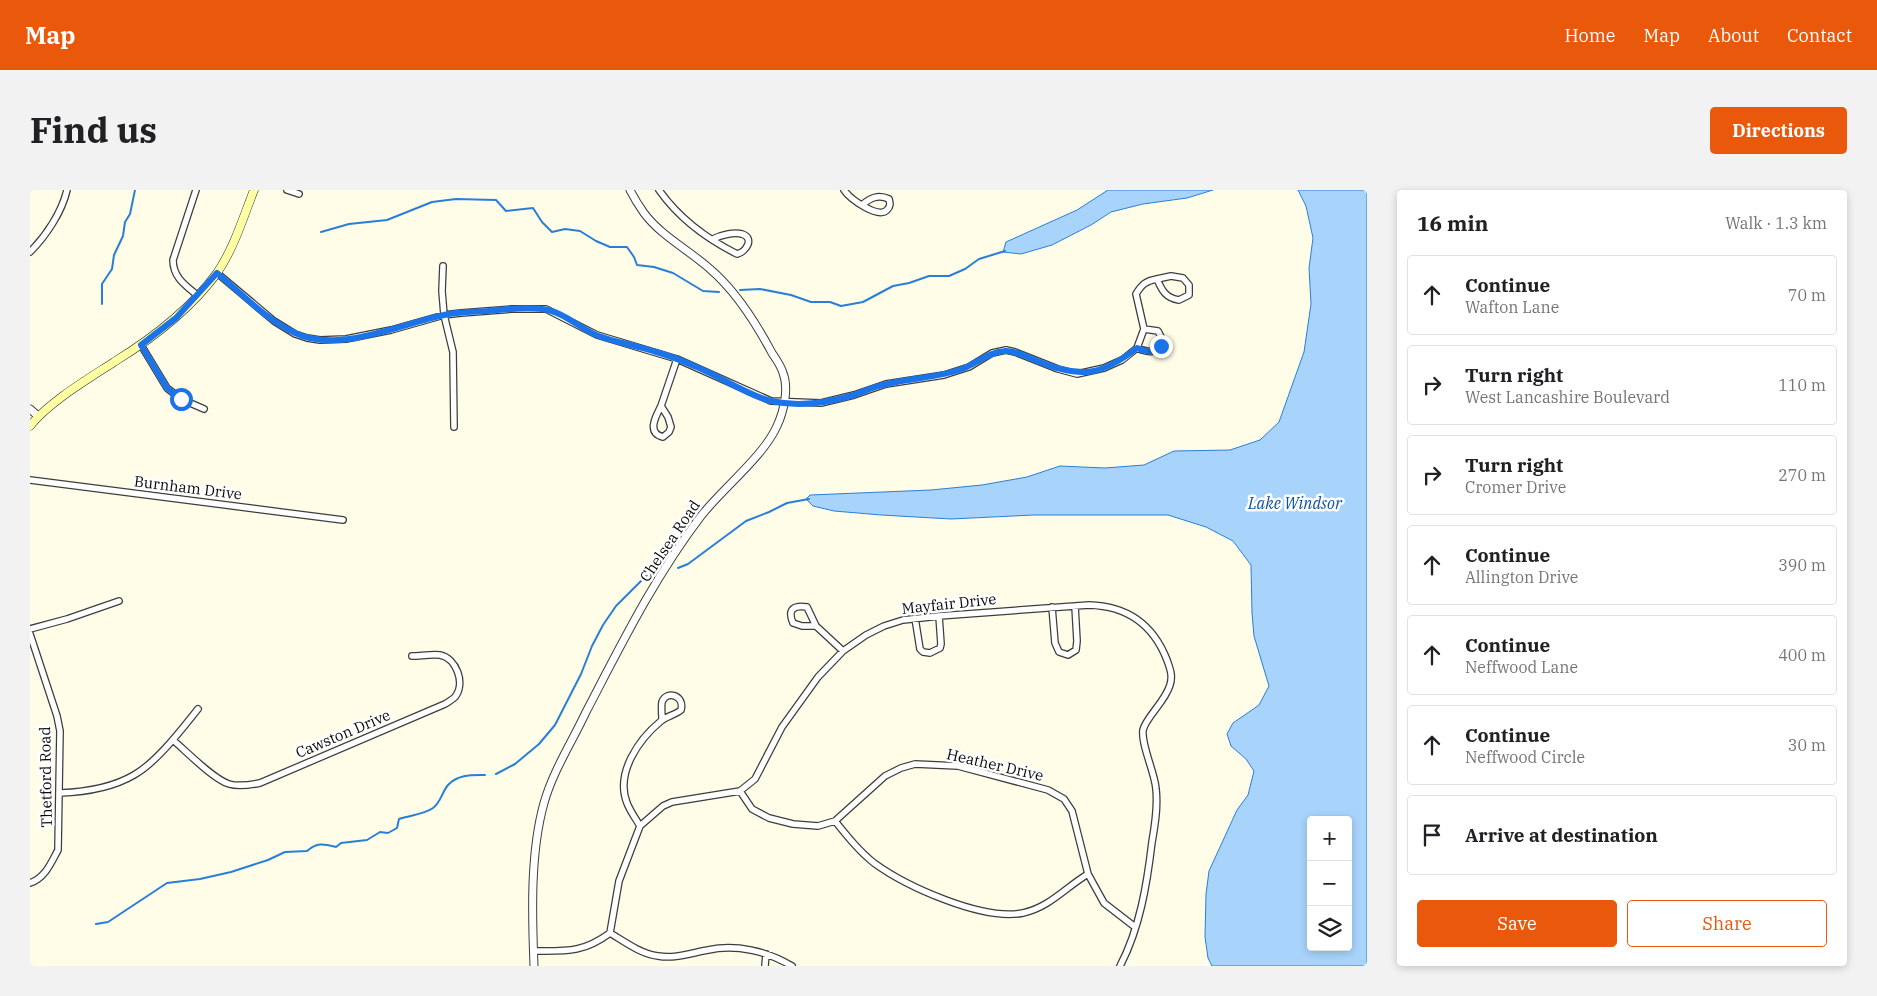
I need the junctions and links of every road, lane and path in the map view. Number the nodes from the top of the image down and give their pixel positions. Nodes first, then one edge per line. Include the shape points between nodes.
1 (67, 190) edge
2 (196, 190) edge
3 (254, 190) edge
4 (287, 190) edge
5 (630, 190) edge
6 (659, 190) edge
7 (844, 190) edge
8 (298, 194) dead end
9 (862, 205) dead end
10 (713, 239) junction
11 (30, 252) edge
12 (444, 266) dead end
13 (217, 273) junction
14 (1157, 279) junction
15 (197, 295) junction
16 (444, 315) junction
17 (1144, 329) junction
18 (141, 345) junction
19 (1137, 348) junction
20 (677, 359) junction
21 (785, 402) junction
22 (661, 406) junction
23 (30, 409) edge
24 (204, 409) dead end
25 (38, 416) junction
26 (30, 426) edge
27 (454, 427) dead end
28 (30, 480) edge
29 (343, 520) dead end
30 (119, 601) dead end
31 (1075, 606) junction
32 (1052, 608) junction
33 (939, 616) junction
34 (915, 618) junction
35 (816, 626) junction
36 (30, 629) edge
37 (30, 634) edge
38 (843, 651) junction
39 (412, 656) dead end
40 (198, 709) dead end
41 (662, 720) junction
42 (173, 740) junction
43 (740, 791) junction
44 (60, 793) junction
45 (835, 821) junction
46 (640, 826) junction
47 (1088, 874) junction
48 (30, 883) edge
49 (1135, 926) junction
50 (610, 934) junction
51 (534, 951) junction
52 (766, 954) junction
53 (534, 966) edge
54 (765, 966) edge
55 (792, 966) edge
56 (1120, 966) edge

1 - 11 street via 57,214
2 - 15 street via 173,260 176,275
3 - 13 main road via 234,243
4 - 8 street
5 - 21 street, Chelsea Road via 645,214 711,270 736,297 784,373
6 - 10 street via 674,209
7 - 9 street
10 - 10 street via 737,254 743,252 749,242 742,234 721,235
12 - 16 street
13 - 15 main road
13 - 16 street via 274,321 295,334 314,339 346,339
14 - 14 street via 1164,294 1171,298 1179,300 1188,294 1190,285 1184,278 1170,276
14 - 17 street via 1147,281 1136,294
15 - 18 main road via 176,318
16 - 20 street via 546,309 597,335
16 - 27 street via 453,352
17 - 19 street
17 - 19 street via 1158,331 1163,341 1157,350 1149,353
18 - 24 street via 167,388 181,399
18 - 25 main road
19 - 21 street via 1104,368 1078,374 1006,350 944,375 886,384 820,403
20 - 21 street via 758,396
20 - 22 street
21 - 51 street, Chelsea Road via 777,426 763,447 702,515 657,582 558,767 544,803 536,846
22 - 22 street via 653,428 663,437 671,428
23 - 25 street
25 - 26 main road
28 - 29 street, Burnham Drive
30 - 36 street
31 - 32 street, Mayfair Drive
31 - 32 street via 1076,650 1068,655 1059,652 1055,643
31 - 49 street, Mayfair Drive via 1102,605 1135,617 1151,631 1172,673 1167,694 1143,731 1157,806 1146,892
32 - 33 street, Mayfair Drive
33 - 34 street, Mayfair Drive
33 - 34 street via 941,644 930,653 920,649
34 - 38 street, Mayfair Drive via 884,626
35 - 35 street via 807,607 799,606 790,612 793,623
35 - 38 street
37 - 44 street, Thetford Road via 60,731
38 - 43 street, Mayfair Drive via 797,704 755,780
39 - 42 street, Cawston Drive via 440,655 452,661 458,672 458,689 454,698 260,783 227,784
40 - 42 street
41 - 41 street via 681,710 677,696 665,698
41 - 46 street via 640,743 626,772 626,802
42 - 44 street via 134,776 84,792
43 - 45 street via 752,809 769,818 818,826
43 - 46 street via 672,802
44 - 48 street, Thetford Road via 58,850 50,866
45 - 47 street via 874,862 898,878 977,910 1022,913 1040,908
45 - 47 street, Heather Drive via 885,776 901,768 915,764 958,766 1048,790 1064,800 1072,811
46 - 50 street via 619,880
47 - 49 street, Heather Drive via 1104,903
49 - 56 street, Mayfair Drive
50 - 51 street via 582,949
50 - 52 street via 656,956 731,948
51 - 53 street, Chelsea Road
52 - 54 street
52 - 55 street

